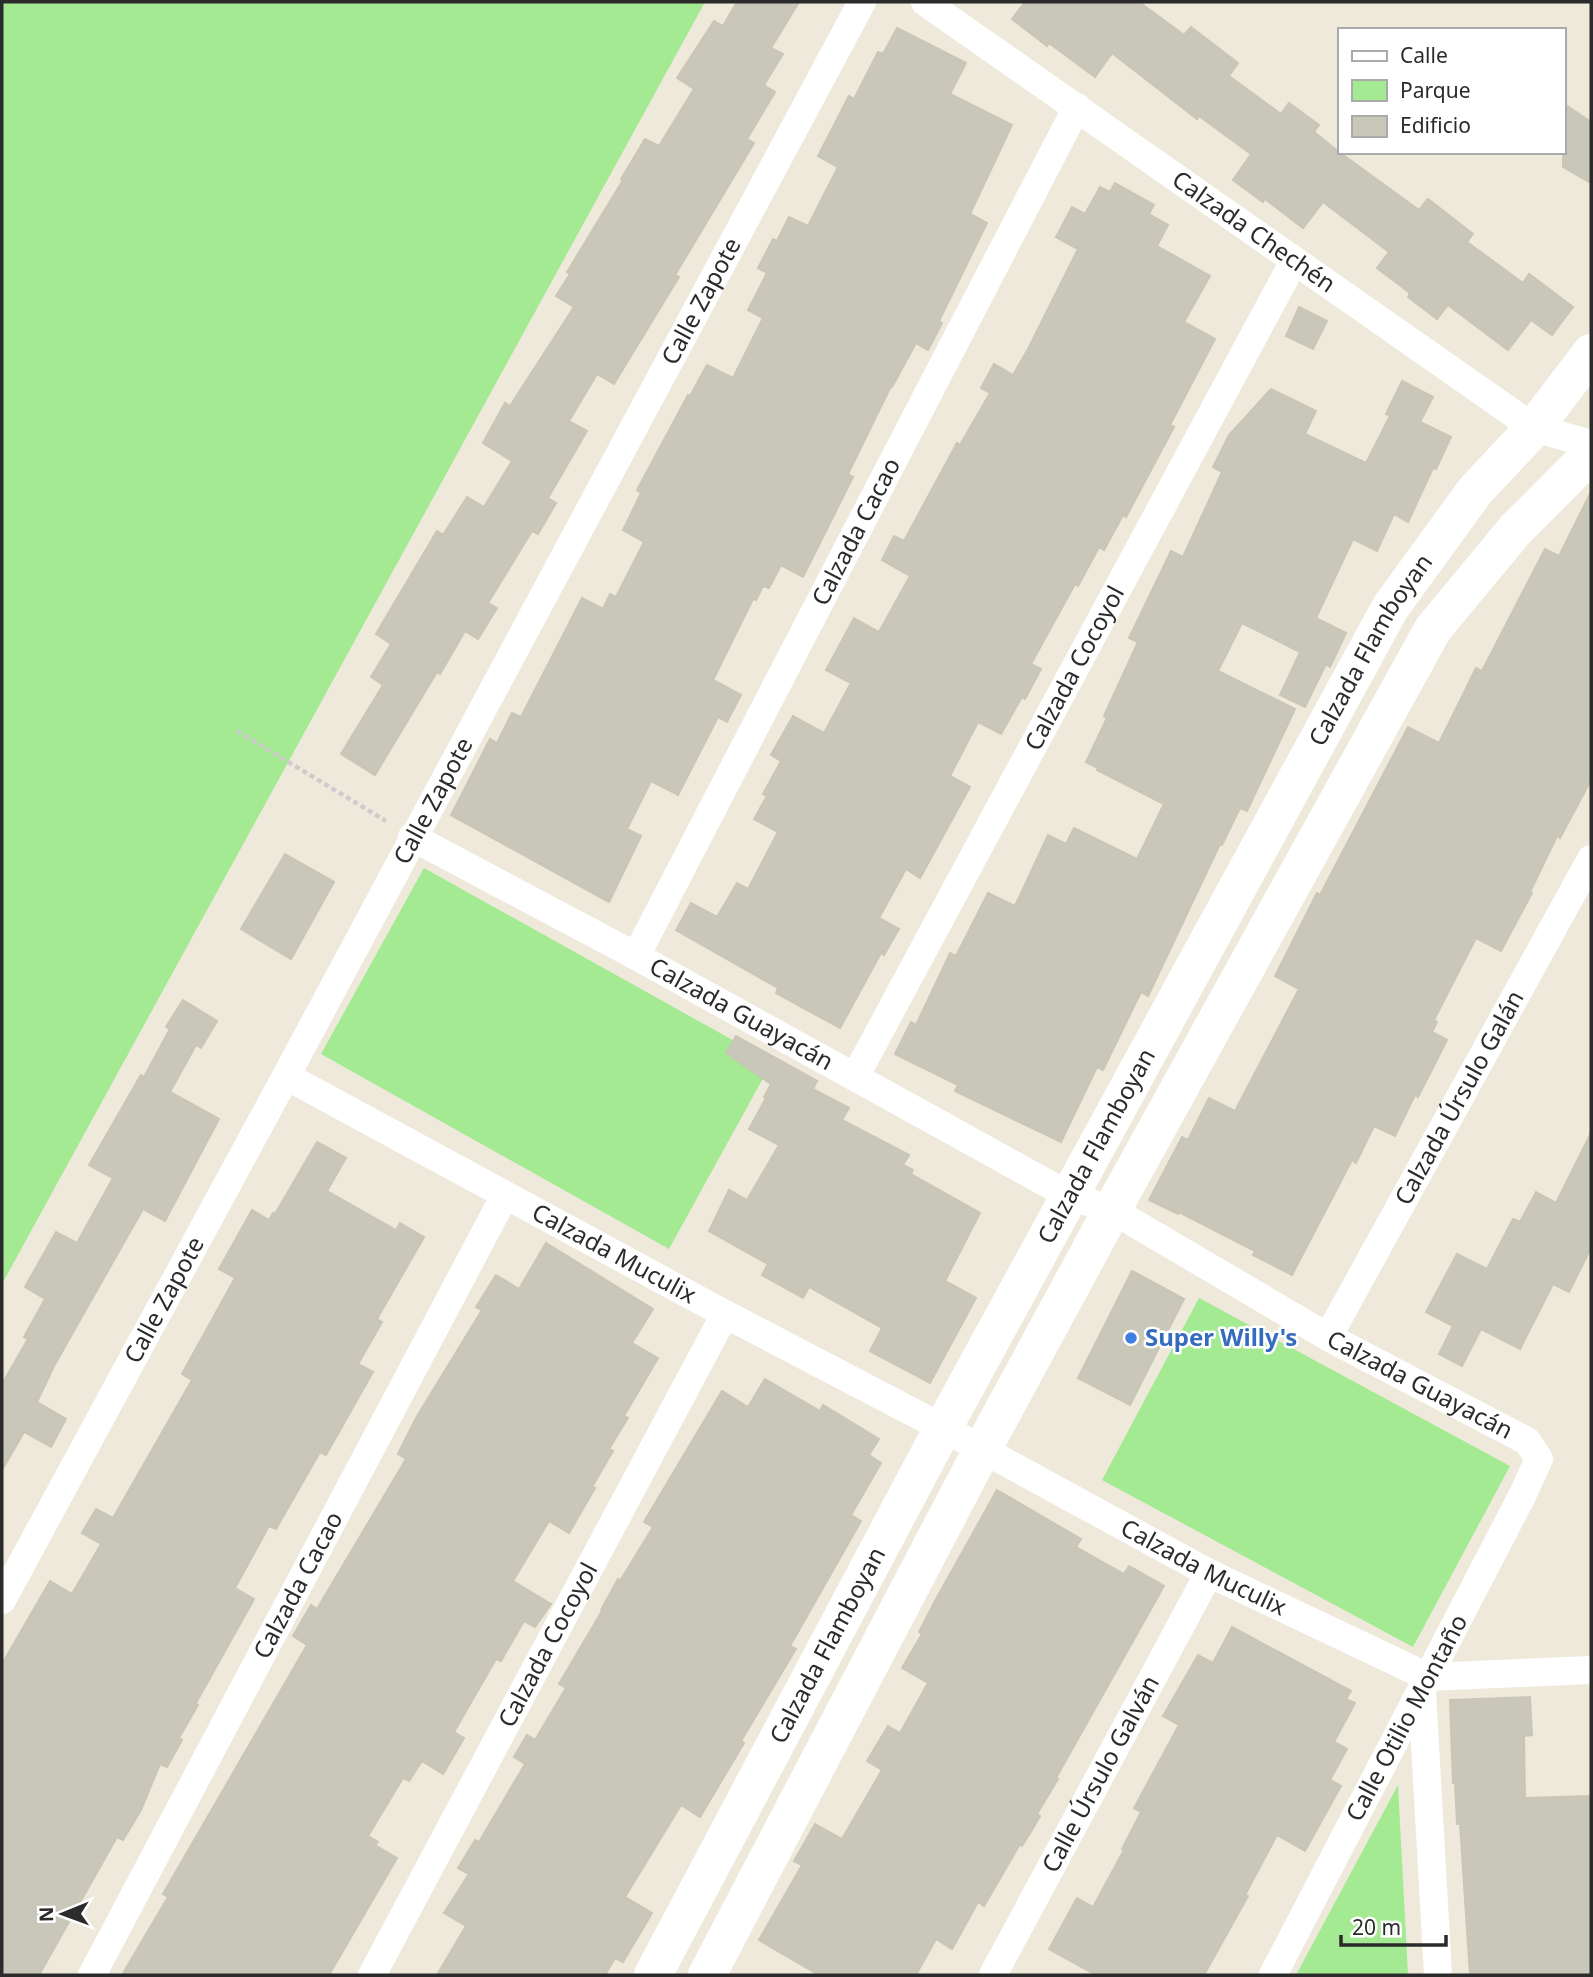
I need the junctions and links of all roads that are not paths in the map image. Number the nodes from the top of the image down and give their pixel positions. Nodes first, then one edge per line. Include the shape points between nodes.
1 (862, 2) edge
2 (925, 2) edge
3 (1077, 107) junction
4 (1294, 261) junction
5 (1591, 353) edge
6 (1534, 428) junction
7 (1591, 444) edge
8 (1591, 454) edge
9 (412, 837) junction
10 (1591, 859) edge
11 (636, 956) junction
12 (286, 1076) junction
13 (855, 1077) junction
14 (505, 1195) junction
15 (1070, 1196) junction
16 (1112, 1210) junction
17 (724, 1314) junction
18 (1328, 1336) junction
19 (943, 1428) junction
20 (982, 1450) junction
21 (1539, 1459) joint
22 (1209, 1573) junction
23 (2, 1600) edge
24 (1591, 1670) edge
25 (1425, 1684) junction
26 (92, 1975) edge
27 (372, 1975) edge
28 (653, 1975) edge
29 (707, 1975) edge
30 (993, 1975) edge
31 (1273, 1975) edge
32 (1438, 1975) edge

1 - 9 street, Calle Zapote
2 - 3 street, Calzada Chechén
3 - 4 street, Calzada Chechén
3 - 11 street, Calzada Cacao
4 - 6 street, Calzada Chechén
4 - 13 street, Calzada Cocoyol
5 - 6 main road, Calzada Flamboyan
6 - 7 street, Calzada Chechén
6 - 15 main road, Calzada Flamboyan via 1475,491 1390,608
8 - 16 main road, Calzada Flamboyan via 1515,530 1433,629
9 - 11 street, Calzada Guayacán
9 - 12 street, Calle Zapote
10 - 18 street, Calzada Úrsulo Galán
11 - 13 street, Calzada Guayacán
12 - 14 street, Calzada Muculix
12 - 23 street, Calle Zapote
13 - 15 street, Calzada Guayacán
14 - 17 street, Calzada Muculix
14 - 26 street, Calzada Cacao
15 - 16 street, Calzada Guayacán
15 - 19 main road, Calzada Flamboyan
16 - 18 street, Calzada Guayacán
16 - 20 main road, Calzada Flamboyan
17 - 19 street, Calzada Muculix
17 - 27 street, Calzada Cocoyol
18 - 21 street, Calzada Guayacán via 1527,1441
19 - 20 street, Calzada Muculix
19 - 28 main road, Calzada Flamboyan
20 - 22 street, Calzada Muculix
20 - 29 main road, Calzada Flamboyan
21 - 25 street, Calle Otilio Montaño
22 - 25 street, Calzada Muculix
22 - 30 street, Calle Úrsulo Galván
24 - 25 street
25 - 31 street, Calle Otilio Montaño
25 - 32 street

